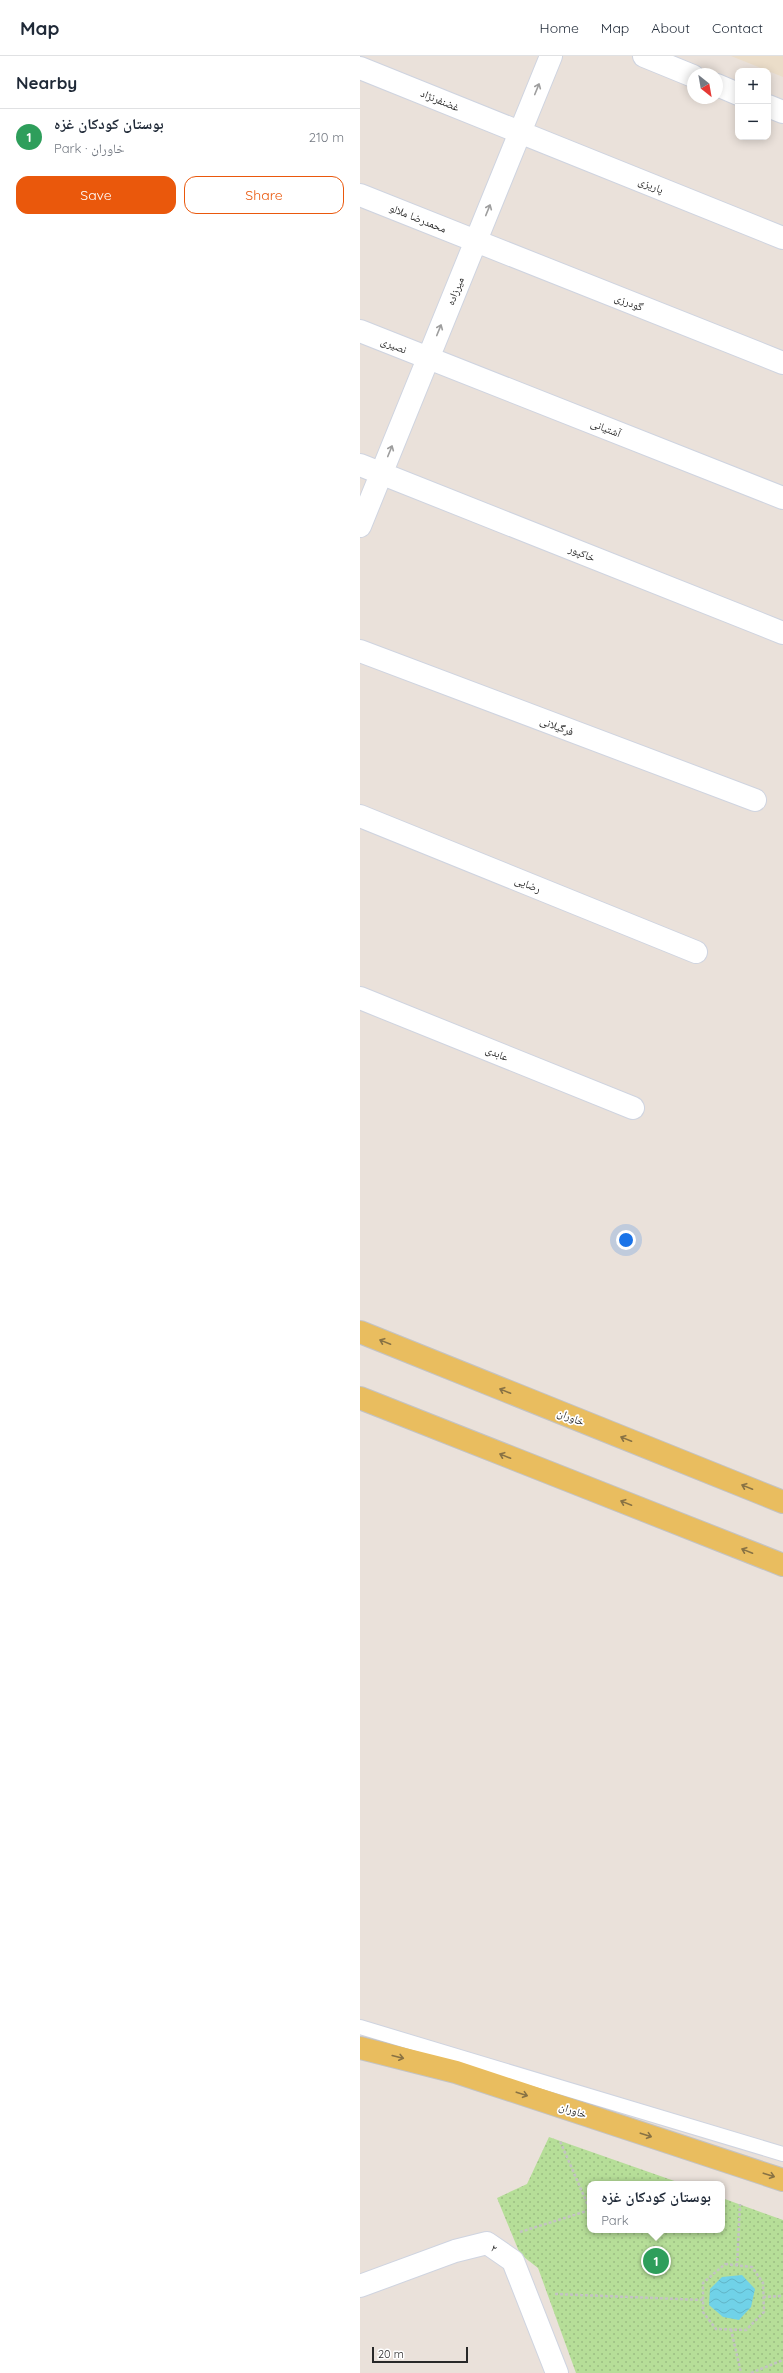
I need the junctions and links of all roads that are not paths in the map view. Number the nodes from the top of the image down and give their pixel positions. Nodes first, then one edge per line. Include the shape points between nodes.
1 (551, 56) edge
2 (644, 56) edge
3 (360, 68) edge
4 (687, 74) edge
5 (723, 88) edge
6 (735, 93) edge
7 (771, 107) edge
8 (783, 112) edge
9 (520, 131) junction
10 (360, 195) edge
11 (783, 238) edge
12 (476, 241) junction
13 (360, 331) edge
14 (428, 358) junction
15 (783, 363) edge
16 (360, 465) edge
17 (381, 473) junction
18 (783, 498) edge
19 (360, 526) edge
20 (783, 633) edge
21 (360, 651) edge
22 (755, 800) dead end
23 (360, 816) edge
24 (696, 952) dead end
25 (360, 998) edge
26 (633, 1108) dead end
27 (360, 1332) edge
28 (360, 1398) edge
29 (360, 1414) edge
30 (401, 1414) junction
31 (783, 1502) edge
32 (783, 1566) edge
33 (360, 2027) edge
34 (360, 2048) edge
35 (783, 2154) edge
36 (783, 2180) edge
37 (360, 2286) edge
38 (558, 2373) edge

9 -> 1 street, میرزاده
2 - 4 street
3 - 9 street, غضنفرنژاد
5 - 6 street
7 - 8 street
9 - 11 street, پاریزی
12 -> 9 street, میرزاده
10 - 12 street, محمدرضا ملالو
14 -> 12 street, میرزاده
12 - 15 street, گودرزی
13 - 14 street, نصیری
17 -> 14 street, میرزاده
14 - 18 street, آشتیانی
16 - 17 street, خاکپور
17 - 19 street, میرزاده
17 - 20 street, خاکپور
21 - 22 street, فرگیلانی
23 - 24 street, رضایی
25 - 26 street, عابدی
31 -> 27 main road, خاوران
28 - 30 main road
29 - 30 main road
32 -> 30 main road
33 - 35 lane
34 -> 36 main road, خاوران via 456,2072
37 - 38 street, ۲ via 456,2251 487,2243 513,2261

